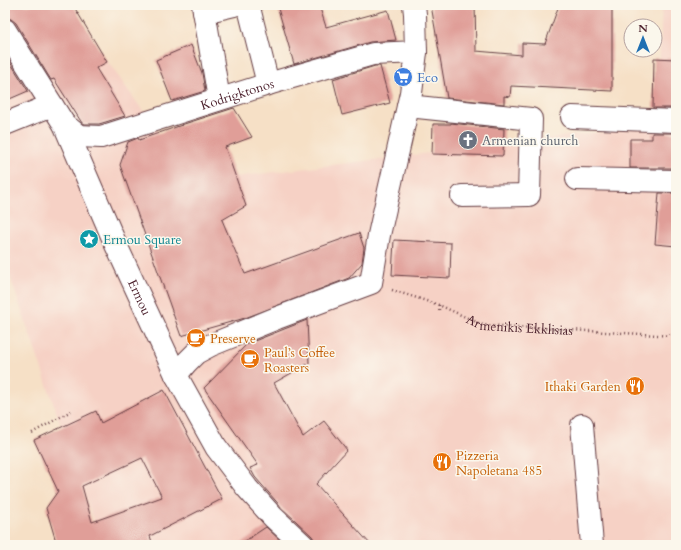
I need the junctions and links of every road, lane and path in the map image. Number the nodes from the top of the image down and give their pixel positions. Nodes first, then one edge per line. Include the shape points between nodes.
1 (234, 5) edge
2 (244, 5) edge
3 (414, 5) edge
4 (203, 8) edge
5 (5, 30) edge
6 (416, 52) junction
7 (268, 84) junction
8 (220, 99) junction
9 (52, 105) junction
10 (408, 106) junction
11 (572, 116) dead end
12 (676, 121) edge
13 (5, 124) edge
14 (64, 124) junction
15 (578, 179) dead end
16 (676, 181) edge
17 (462, 196) dead end
18 (371, 283) junction
19 (439, 305) junction
20 (439, 312) dead end
21 (676, 336) edge
22 (176, 375) junction
23 (71, 411) dead end
24 (582, 425) dead end
25 (32, 433) dead end
26 (549, 542) dead end
27 (303, 545) edge
28 (560, 545) edge
29 (592, 545) edge

1 - 4 street
2 - 7 street via 250,12
3 - 6 street
4 - 8 street
5 - 9 street, Ermou
6 - 7 street, Kodrigktonos via 373,54
6 - 10 street
7 - 8 street, Kodrigktonos
8 - 14 street, Kodrigktonos via 101,137 79,136
9 - 13 street
9 - 14 street, Ermou
10 - 17 street via 531,119 529,195
10 - 18 street
11 - 12 street
14 - 22 street, Ermou
15 - 16 street
18 - 19 path, Armenikis Ekklisias
18 - 22 street via 211,345 196,354
19 - 20 path
19 - 21 path, Armenikis Ekklisias via 483,325
22 - 27 street, Ermou via 216,447 247,488
23 - 25 path
24 - 29 street
26 - 28 path

